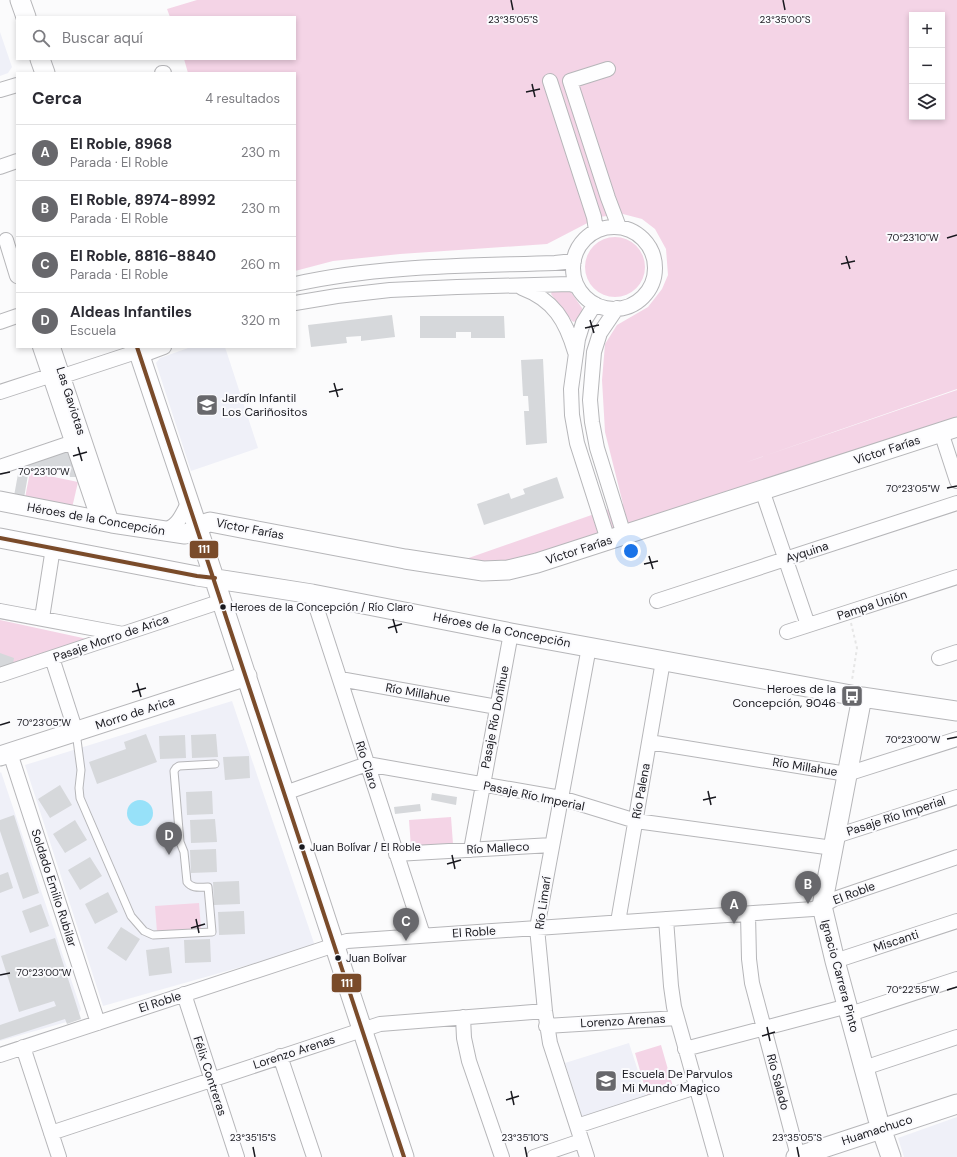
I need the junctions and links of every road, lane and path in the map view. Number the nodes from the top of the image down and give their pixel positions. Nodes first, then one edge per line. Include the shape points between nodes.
1 (20, 0) edge
2 (26, 16) edge
3 (40, 60) edge
4 (608, 69) dead end
5 (45, 72) edge
6 (550, 81) dead end
7 (16, 85) edge
8 (0, 90) edge
9 (16, 161) edge
10 (0, 167) edge
11 (619, 227) junction
12 (596, 230) junction
13 (11, 239) edge
14 (574, 261) junction
15 (16, 270) edge
16 (296, 284) edge
17 (518, 286) junction
18 (577, 286) junction
19 (296, 303) edge
20 (595, 304) junction
21 (617, 308) junction
22 (16, 316) edge
23 (0, 322) edge
24 (41, 348) edge
25 (53, 348) edge
26 (158, 348) edge
27 (139, 351) edge
28 (575, 355) junction
29 (56, 376) junction
30 (0, 392) edge
31 (949, 429) edge
32 (77, 440) junction
33 (601, 461) junction
34 (584, 465) junction
35 (0, 467) edge
36 (957, 481) edge
37 (762, 490) junction
38 (0, 501) edge
39 (189, 501) junction
40 (957, 503) edge
41 (106, 522) junction
42 (195, 529) junction
43 (161, 531) junction
44 (0, 538) edge
45 (616, 538) junction
46 (53, 548) junction
47 (786, 559) junction
48 (957, 577) edge
49 (214, 578) junction
50 (312, 594) junction
51 (222, 601) junction
52 (657, 601) dead end
53 (0, 611) edge
54 (849, 612) junction
55 (42, 618) junction
56 (808, 626) junction
57 (787, 632) dead end
58 (511, 633) junction
59 (124, 634) junction
60 (589, 647) junction
61 (957, 652) edge
62 (52, 658) junction
63 (939, 658) dead end
64 (663, 660) junction
65 (0, 675) edge
66 (247, 676) junction
67 (340, 679) junction
68 (856, 696) junction
69 (497, 707) junction
70 (956, 715) edge
71 (76, 732) junction
72 (957, 740) edge
73 (649, 742) junction
74 (5, 754) edge
75 (216, 764) dead end
76 (367, 764) junction
77 (848, 774) junction
78 (483, 785) junction
79 (285, 793) junction
80 (957, 797) edge
81 (561, 798) junction
82 (636, 821) junction
83 (834, 842) junction
84 (552, 845) junction
85 (471, 850) junction
86 (396, 854) junction
87 (957, 857) edge
88 (822, 906) junction
89 (748, 914) junction
90 (666, 919) junction
91 (957, 921) edge
92 (618, 922) junction
93 (537, 928) junction
94 (422, 935) junction
95 (334, 944) junction
96 (835, 961) junction
97 (957, 979) edge
98 (184, 994) junction
99 (849, 1010) junction
100 (545, 1011) junction
101 (463, 1017) junction
102 (677, 1018) junction
103 (98, 1023) junction
104 (546, 1026) junction
105 (764, 1028) junction
106 (362, 1029) junction
107 (957, 1037) edge
108 (23, 1047) junction
109 (685, 1049) junction
110 (0, 1055) edge
111 (280, 1056) junction
112 (864, 1068) junction
113 (212, 1079) junction
114 (696, 1088) junction
115 (957, 1104) edge
116 (577, 1126) junction
117 (881, 1129) junction
118 (51, 1133) junction
119 (581, 1141) junction
120 (59, 1157) edge
121 (237, 1157) edge
122 (314, 1157) edge
123 (404, 1157) edge
124 (502, 1157) edge
125 (534, 1157) edge
126 (587, 1157) edge
127 (716, 1157) edge
128 (797, 1157) edge
129 (891, 1157) edge

1 - 2 street
3 - 5 street
4 - 11 street via 570,81
6 - 12 street
7 - 8 street
9 - 10 street
11 - 12 street
11 - 21 street via 628,228 648,244 654,256 655,270 653,283 645,295 635,304
12 - 14 street via 579,246
13 - 15 street
14 - 16 street via 377,271
14 - 18 street
17 - 18 street
17 - 19 street via 390,290
17 - 28 street via 551,304 562,317
18 - 20 street
20 - 21 street via 608,309
20 - 28 street via 583,323
21 - 33 street via 600,332 594,352 591,380 592,422
22 - 23 street
24 - 29 street, Las Gaviotas
25 - 29 street, Las Gaviotas
26 - 27 street
27 - 29 street
27 - 39 street
28 - 34 street via 571,389 572,415
29 - 30 street
29 - 32 street, Las Gaviotas
31 - 36 street
31 - 37 street, Víctor Farías
32 - 35 street
32 - 41 street, Las Gaviotas
33 - 34 street
33 - 45 street
34 - 45 street
37 - 45 street, Víctor Farías
37 - 47 street
38 - 41 street, Héroes de la Concepción
39 - 42 street
39 - 43 street via 180,521 172,528
40 - 47 street, Ayquina
41 - 43 street, Héroes de la Concepción
42 - 43 street, Héroes de la Concepción via 185,534
42 - 45 street, Víctor Farías via 210,522 483,571 508,570 537,563
42 - 49 street
44 - 46 street, Héroes de la Concepción
46 - 49 street, Héroes de la Concepción
46 - 55 street
47 - 52 street, Ayquina
47 - 56 street
48 - 54 street, Pampa Unión
49 - 50 street, Héroes de la Concepción
49 - 51 street
50 - 58 street, Héroes de la Concepción
50 - 67 street, Río Claro
51 - 59 street, Pasaje Morro de Arica
51 - 66 street
53 - 55 street
54 - 56 street, Pampa Unión
54 - 68 path via 857,648
55 - 59 street
56 - 57 street, Pampa Unión
58 - 60 street, Héroes de la Concepción
58 - 69 street, Pasaje Río Doñihue
59 - 62 street, Pasaje Morro de Arica
60 - 64 street, Héroes de la Concepción
60 - 81 street, Río Limarí
61 - 63 street
62 - 65 street, Pasaje Morro de Arica
62 - 71 street
64 - 68 street, Héroes de la Concepción
64 - 73 street, Río Palena
66 - 71 street, Morro de Arica
66 - 79 street
67 - 69 street, Río Millahue
67 - 76 street, Río Claro
68 - 70 street, Héroes de la Concepción
68 - 77 street, Ignacio Carrera Pinto
69 - 78 street, Pasaje Río Doñihue
71 - 74 street, Morro de Arica
71 - 75 lane via 81,770 80,798 132,916 144,931 153,935 212,932 208,887 193,887 187,882 184,852 180,842 174,771 179,766
72 - 77 street, Río Millahue
73 - 77 street, Río Millahue
73 - 82 street, Río Palena
74 - 103 street, Soldado Emilio Rubilar
76 - 78 street, Pasaje Río Imperial
76 - 79 street, Pasaje Río Imperial
76 - 86 street, Río Claro
77 - 83 street, Ignacio Carrera Pinto
78 - 81 street, Pasaje Río Imperial
78 - 85 street, Pasaje Río Doñihue
79 - 95 street
80 - 83 street, Pasaje Río Imperial
81 - 82 street, Pasaje Río Imperial
81 - 84 street, Río Limarí
82 - 83 street, Pasaje Río Imperial
82 - 92 street, Río Palena
83 - 88 street, Ignacio Carrera Pinto
84 - 85 street, Río Malleco
84 - 93 street, Río Limarí
85 - 86 street, Río Malleco
86 - 94 street, Río Claro
87 - 88 street, El Roble via 834,899
88 - 89 street, El Roble via 813,909
88 - 96 street, Ignacio Carrera Pinto
89 - 90 street, El Roble
89 - 105 street, Río Salado via 750,970
90 - 92 street, El Roble
90 - 102 street via 671,986
91 - 96 street, Miscanti
92 - 93 street, El Roble
93 - 94 street, El Roble
93 - 100 street, Río Limarí
94 - 95 street, El Roble
95 - 98 street, El Roble
95 - 106 street
96 - 99 street, Ignacio Carrera Pinto
97 - 99 street
98 - 103 street, El Roble
98 - 113 street, Félix Contreras
99 - 105 street
99 - 112 street, Ignacio Carrera Pinto
100 - 101 street, Lorenzo Arenas
100 - 104 street, Río Limarí
101 - 106 street, Lorenzo Arenas via 380,1024
101 - 124 street via 469,1061
102 - 104 street, Lorenzo Arenas
102 - 109 street
103 - 108 street, El Roble
104 - 116 street, Río Limarí
105 - 109 street
105 - 128 street, Río Salado
106 - 111 street, Lorenzo Arenas
106 - 123 street
107 - 112 street
108 - 110 street, El Roble
108 - 118 street
109 - 114 street
111 - 113 street, Lorenzo Arenas
111 - 122 street
112 - 117 street, Ignacio Carrera Pinto
113 - 118 street, Lorenzo Arenas
113 - 121 street, Félix Contreras
114 - 116 street
114 - 127 street
115 - 117 street, Huamachuco
116 - 119 street, Río Limarí
117 - 128 street, Huamachuco
117 - 129 street, Ignacio Carrera Pinto
118 - 120 street
119 - 125 street
119 - 126 street, Río Limarí

